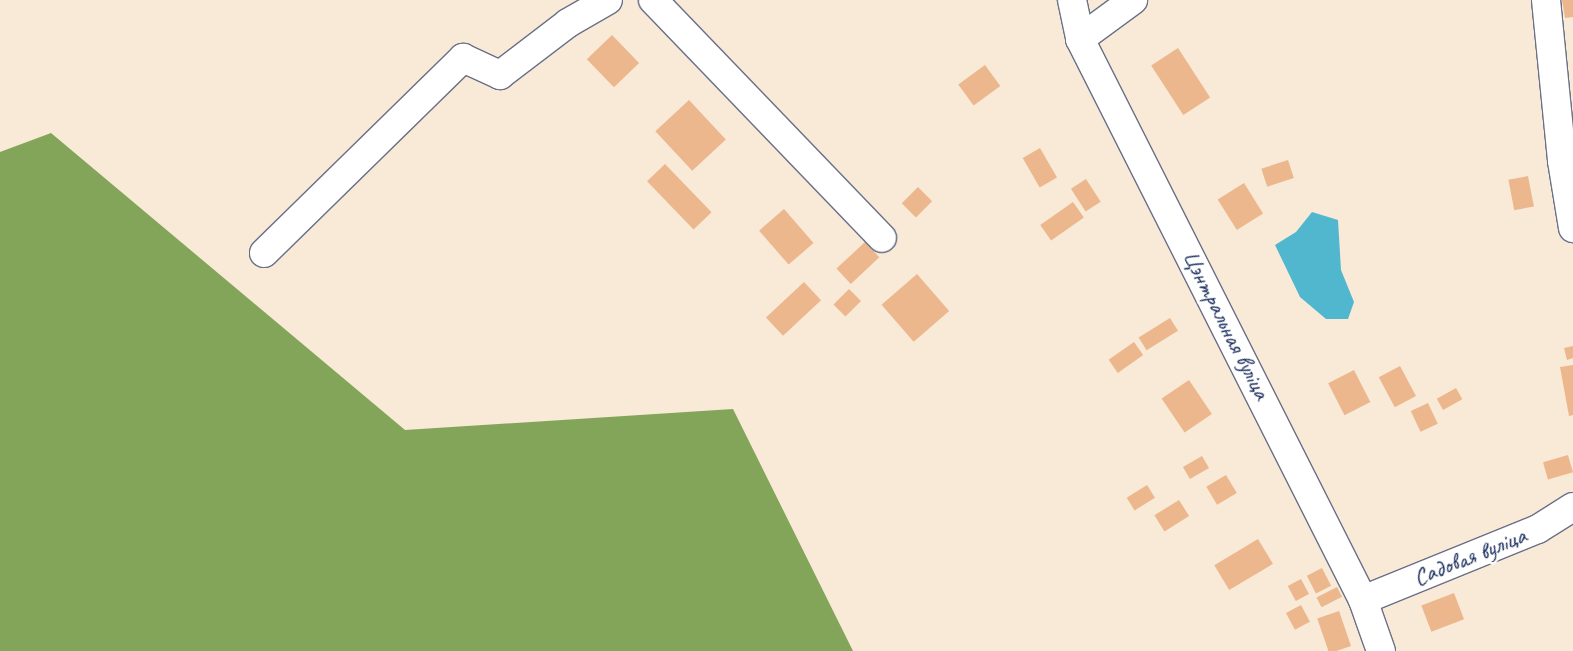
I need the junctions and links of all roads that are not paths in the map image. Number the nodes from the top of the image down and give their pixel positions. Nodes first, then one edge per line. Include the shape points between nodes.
1 (608, 0) edge
2 (654, 0) edge
3 (1072, 0) edge
4 (1133, 0) edge
5 (1546, 0) edge
6 (1080, 39) junction
7 (1573, 228) edge
8 (882, 238) dead end
9 (264, 253) dead end
10 (1573, 507) edge
11 (1363, 600) junction
12 (1381, 651) edge

1 - 9 street via 568,23 500,75 463,58
2 - 8 street
3 - 6 street, Цэнтральная вуліца
4 - 6 street
5 - 7 street via 1562,161
6 - 11 street, Цэнтральная вуліца
10 - 11 street, Садовая вуліца via 1538,529
11 - 12 street, Цэнтральная вуліца

